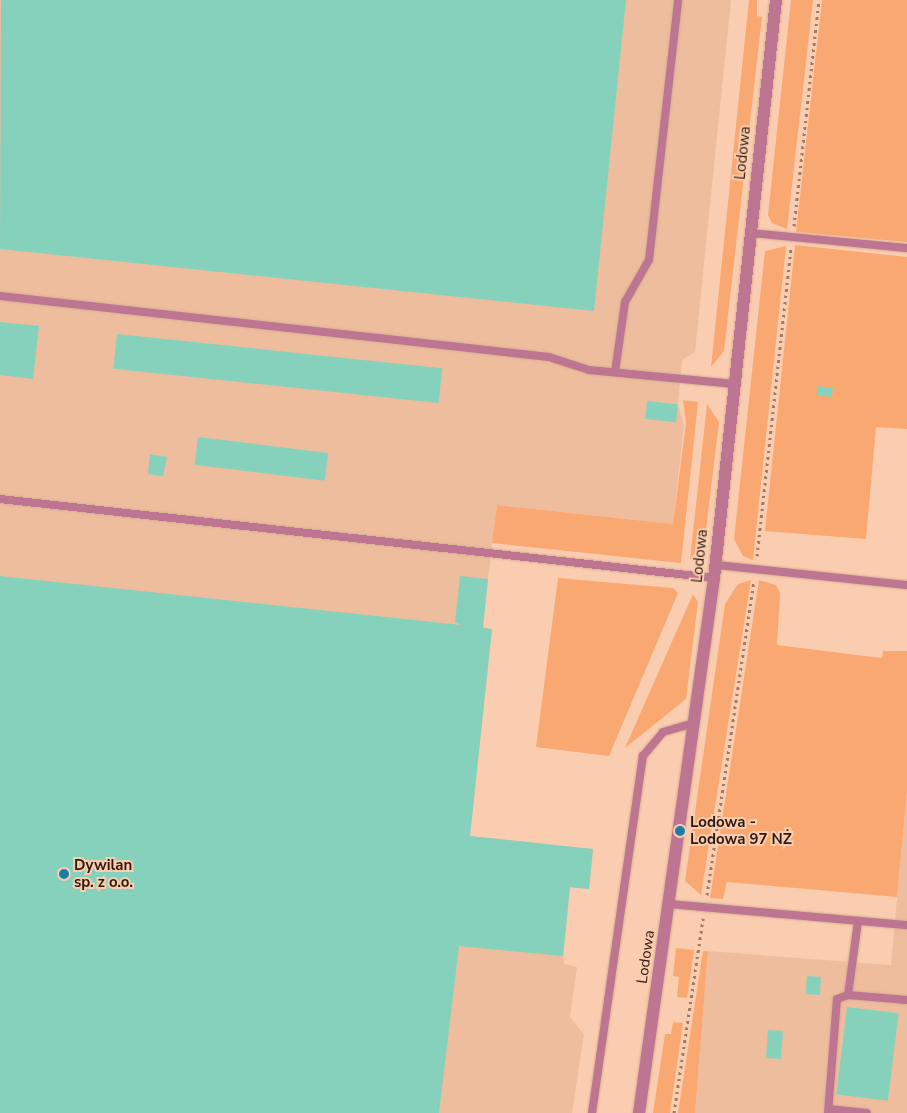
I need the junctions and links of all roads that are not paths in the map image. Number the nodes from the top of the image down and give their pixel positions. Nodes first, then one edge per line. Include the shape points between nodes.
1 (678, 0) edge
2 (776, 0) edge
3 (751, 233) junction
4 (907, 248) edge
5 (0, 296) edge
6 (615, 372) junction
7 (734, 384) junction
8 (0, 499) edge
9 (716, 565) junction
10 (714, 578) junction
11 (907, 585) edge
12 (694, 723) junction
13 (670, 904) junction
14 (858, 921) junction
15 (907, 925) edge
16 (848, 995) junction
17 (907, 1000) edge
18 (829, 1111) edge
19 (592, 1113) edge
20 (639, 1113) edge
21 (867, 1113) edge

1 - 6 lane via 649,260 625,302
2 - 3 street, Lodowa
3 - 4 lane
3 - 7 street, Lodowa
5 - 6 lane via 549,357 590,370
6 - 7 lane
7 - 9 street, Lodowa
8 - 10 lane
9 - 10 street, Lodowa
9 - 11 lane
10 - 12 street, Lodowa
12 - 13 street, Lodowa
12 - 19 lane via 662,732 643,756
13 - 14 lane
13 - 20 street, Lodowa
14 - 15 lane
14 - 16 lane
16 - 17 lane
16 - 18 lane via 837,999
18 - 21 lane

